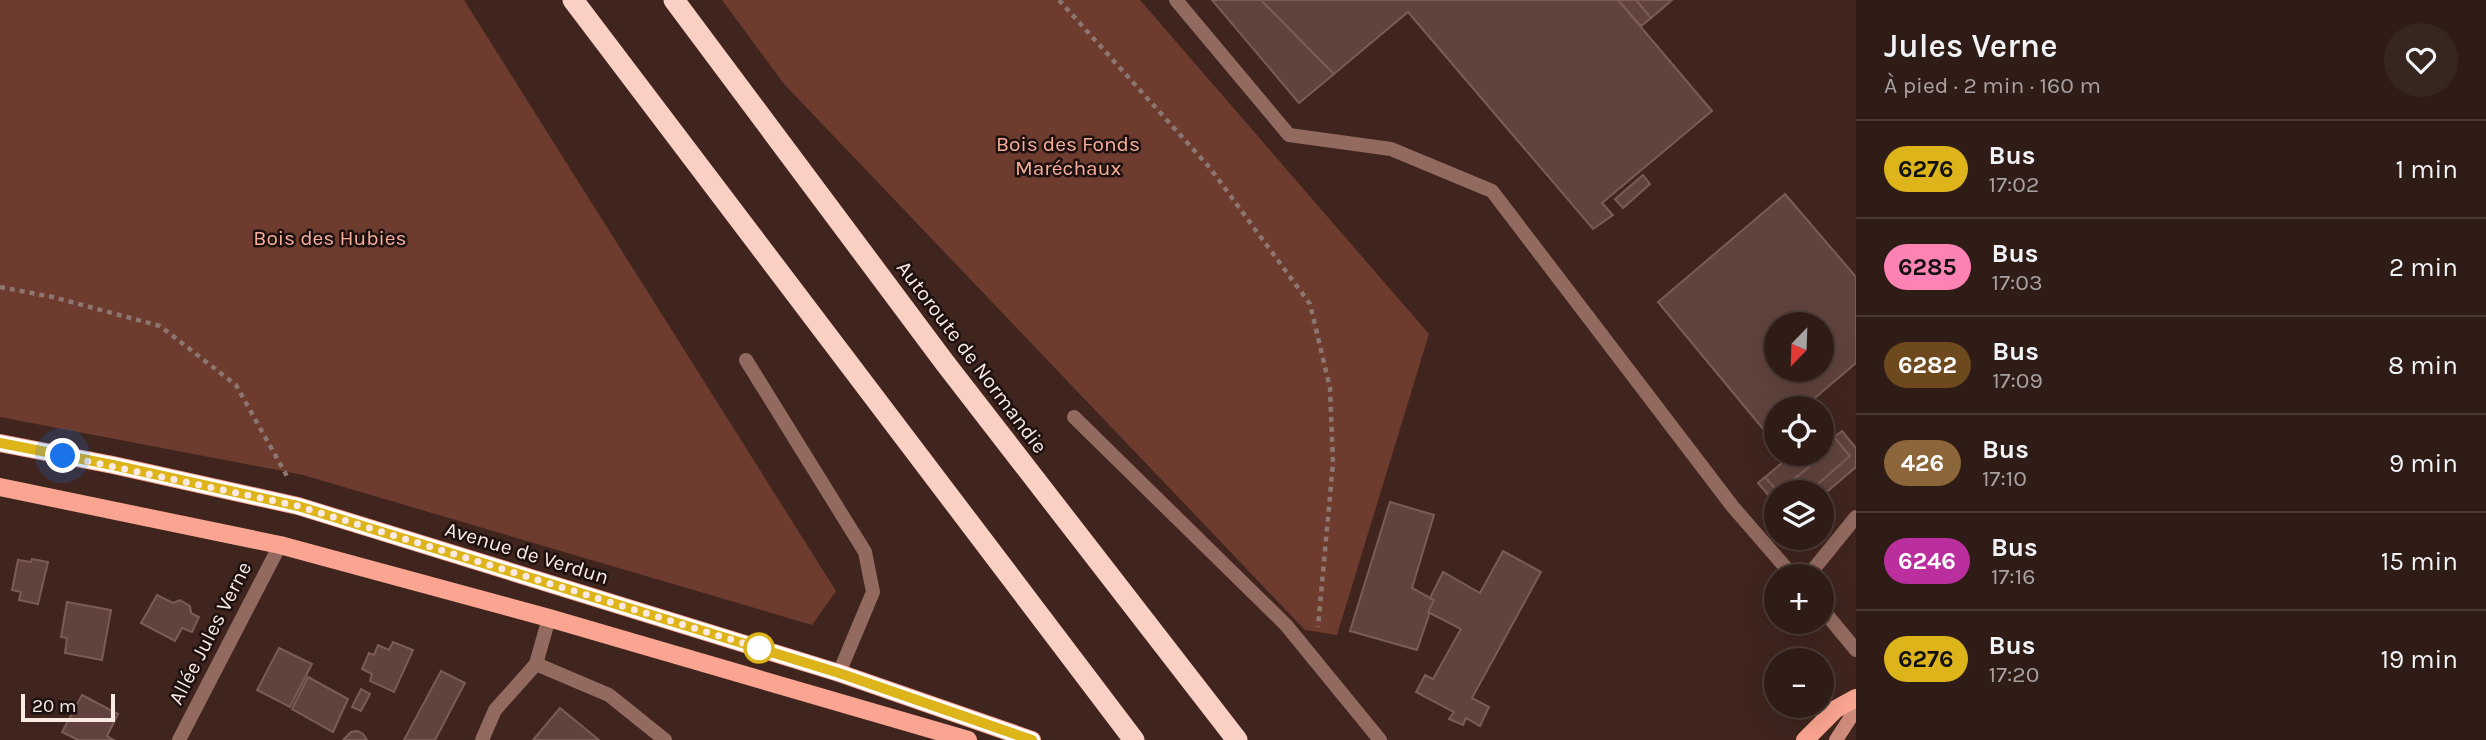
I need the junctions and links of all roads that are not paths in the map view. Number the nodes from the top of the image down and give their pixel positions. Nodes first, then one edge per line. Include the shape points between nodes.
1 (573, 0) edge
2 (674, 0) edge
3 (1176, 0) edge
4 (746, 360) dead end
5 (1074, 417) dead end
6 (0, 443) edge
7 (0, 487) edge
8 (1856, 517) edge
9 (280, 545) junction
10 (1783, 564) edge
11 (1818, 564) edge
12 (549, 618) junction
13 (1834, 623) edge
14 (1856, 650) edge
15 (536, 664) junction
16 (839, 673) junction
17 (1856, 698) edge
18 (1856, 709) edge
19 (178, 740) edge
20 (482, 740) edge
21 (665, 740) edge
22 (968, 740) edge
23 (1032, 740) edge
24 (1133, 740) edge
25 (1237, 740) edge
26 (1380, 740) edge
27 (1805, 740) edge
28 (1836, 740) edge

1 - 24 highway
2 - 25 highway, Autoroute de Normandie via 944,363
3 - 10 street via 1289,135 1391,149 1492,191 1733,507
4 - 16 street via 865,552 873,592
5 - 26 street via 1286,625
6 - 16 main road, Avenue de Verdun via 298,506
7 - 9 main road
8 - 11 street
9 - 12 main road
9 - 19 street, Allée Jules Verne
12 - 15 street
12 - 22 main road
13 - 14 street
15 - 20 street via 495,710
15 - 21 street via 609,695
16 - 23 main road, Avenue de Verdun
17 - 27 main road via 1836,709
18 - 28 main road

